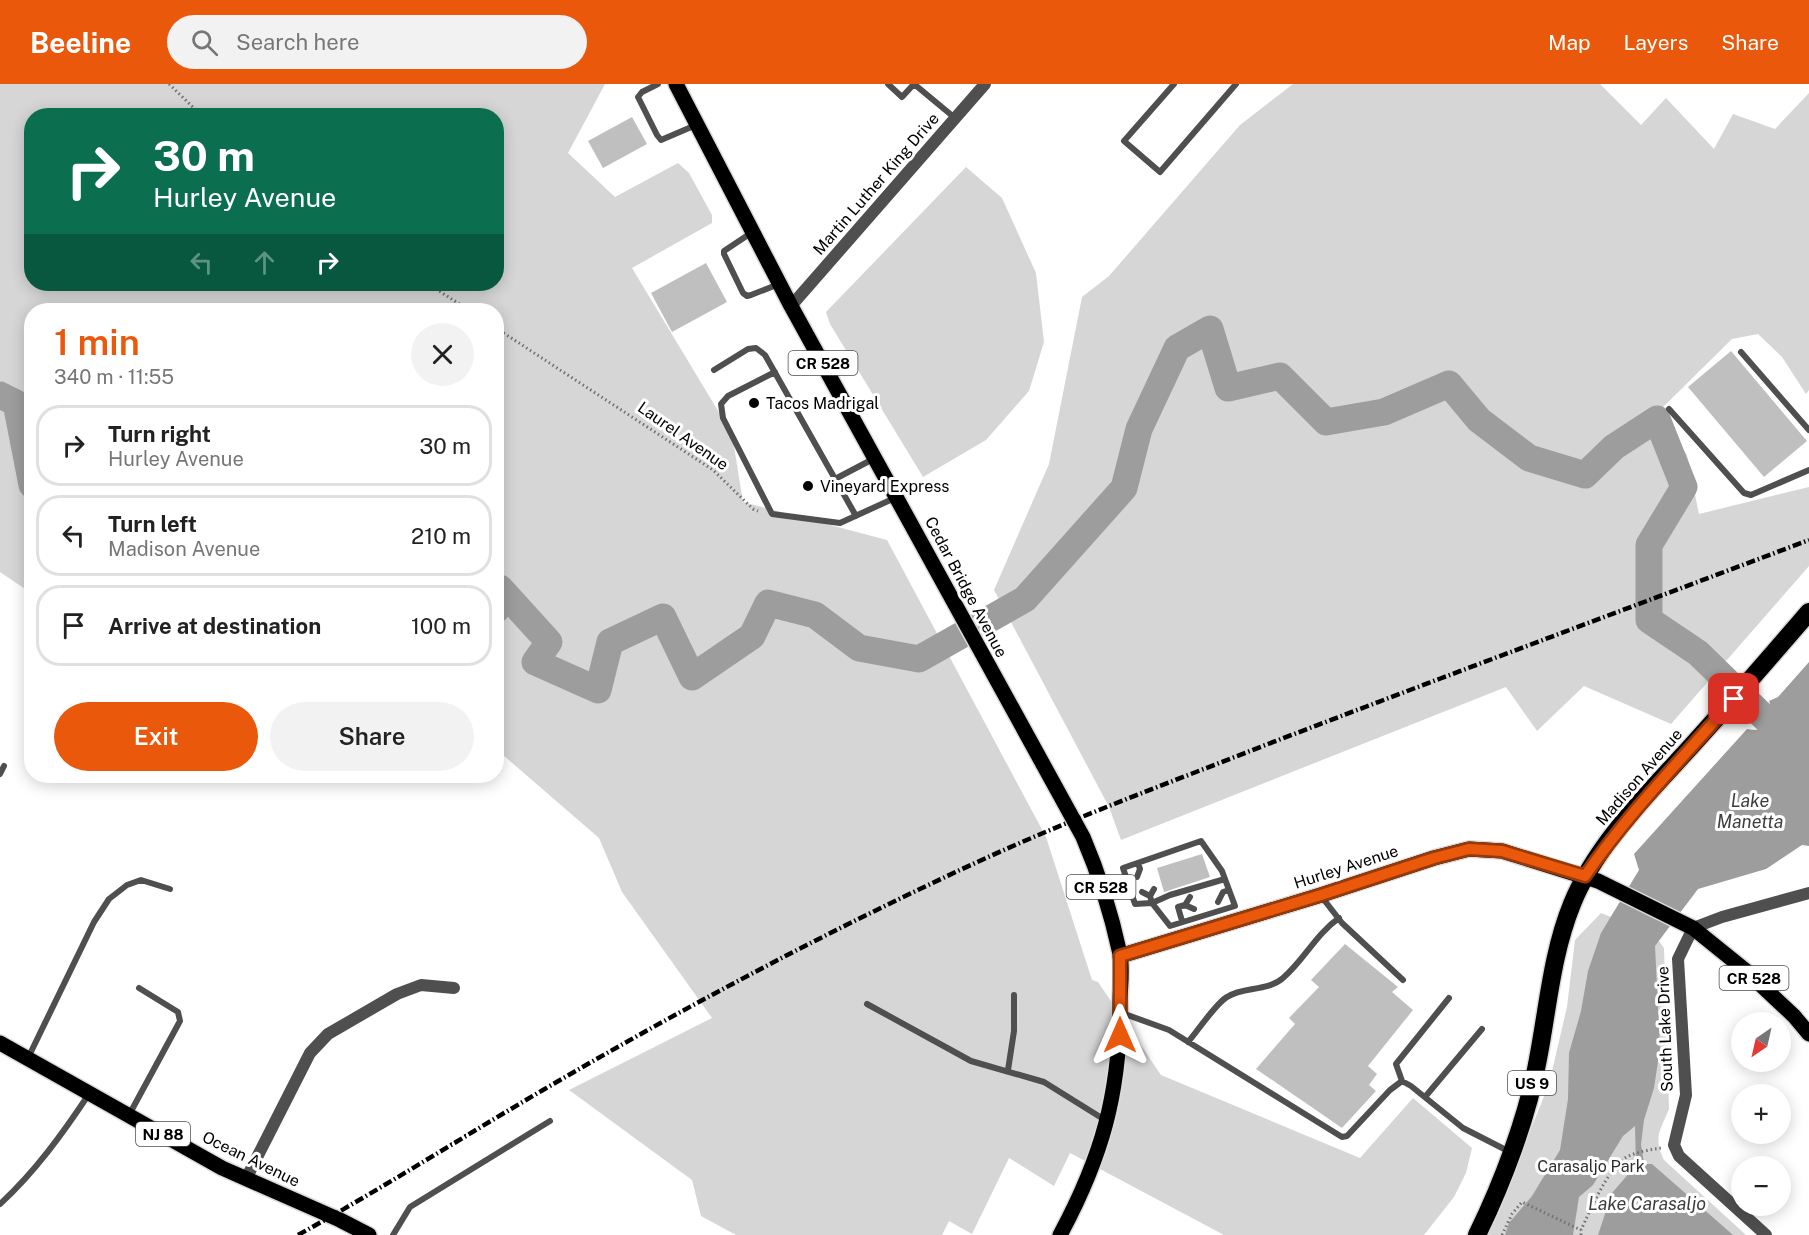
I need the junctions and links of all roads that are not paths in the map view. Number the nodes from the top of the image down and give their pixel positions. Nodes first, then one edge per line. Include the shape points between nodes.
1 (658, 84) edge
2 (676, 84) edge
3 (888, 84) edge
4 (914, 84) edge
5 (985, 84) edge
6 (1174, 84) edge
7 (1236, 84) edge
8 (955, 118) junction
9 (697, 125) junction
10 (753, 232) junction
11 (780, 283) junction
12 (791, 306) junction
13 (1742, 352) dead end
14 (714, 370) dead end
15 (775, 372) junction
16 (1670, 408) dead end
17 (1809, 430) edge
18 (876, 458) junction
19 (1809, 470) edge
20 (835, 479) junction
21 (898, 497) junction
22 (856, 516) junction
23 (1809, 612) edge
24 (4, 766) dead end
25 (0, 774) edge
26 (1139, 866) junction
27 (1149, 873) dead end
28 (1137, 877) dead end
29 (1589, 878) junction
30 (1225, 879) junction
31 (1128, 884) junction
32 (1154, 889) dead end
33 (1213, 889) dead end
34 (171, 890) dead end
35 (1226, 891) junction
36 (1142, 892) dead end
37 (1102, 893) junction
38 (1809, 894) edge
39 (1321, 895) junction
40 (1190, 897) dead end
41 (1151, 900) junction
42 (1218, 902) dead end
43 (1185, 905) junction
44 (1194, 909) dead end
45 (1238, 913) junction
46 (1339, 918) junction
47 (1182, 921) junction
48 (1691, 927) junction
49 (1172, 933) junction
50 (1120, 956) junction
51 (1403, 980) dead end
52 (139, 988) dead end
53 (454, 988) dead end
54 (1014, 995) dead end
55 (1449, 998) dead end
56 (867, 1004) dead end
57 (1120, 1012) junction
58 (1482, 1029) dead end
59 (1809, 1034) edge
60 (1188, 1042) junction
61 (0, 1043) edge
62 (28, 1058) junction
63 (1008, 1070) junction
64 (1402, 1081) junction
65 (90, 1093) junction
66 (1425, 1097) junction
67 (129, 1115) junction
68 (550, 1121) dead end
69 (1108, 1122) junction
70 (1510, 1152) junction
71 (246, 1179) junction
72 (0, 1204) edge
73 (358, 1233) edge
74 (393, 1235) edge
75 (1060, 1235) edge
76 (1477, 1235) edge
77 (1766, 1235) edge

1 - 9 lane via 638,97 661,140
2 - 9 main road, Cedar Bridge Avenue / CR 528
3 - 4 lane via 902,97
4 - 8 lane
5 - 8 street, Martin Luther King Drive
6 - 7 lane via 1124,141 1160,172
8 - 12 street, Martin Luther King Drive
9 - 10 main road, Cedar Bridge Avenue / CR 528
10 - 11 main road, Cedar Bridge Avenue / CR 528
10 - 11 lane via 724,251 743,293 751,296
11 - 12 main road, Cedar Bridge Avenue / CR 528
12 - 18 main road, Cedar Bridge Avenue / CR 528
13 - 17 lane
14 - 15 lane via 756,348
15 - 20 lane
15 - 22 lane via 728,396 721,404 723,418 772,514 840,523
16 - 19 lane via 1744,493 1751,495
18 - 20 lane
18 - 21 main road, Cedar Bridge Avenue / CR 528
20 - 22 lane
21 - 22 lane
21 - 37 main road, Cedar Bridge Avenue / CR 528 via 1074,820 1093,859
23 - 29 highway, Madison Avenue / US 9 via 1611,838
24 - 25 lane
26 - 27 lane
26 - 28 lane
26 - 30 lane via 1201,841
26 - 31 lane via 1123,868
29 - 39 main road, Hurley Avenue / CR 528 via 1502,851 1469,849
29 - 48 main road, CR 528
29 - 70 highway, Madison Avenue / US 9 via 1571,905 1554,964 1538,1062
30 - 35 lane
30 - 41 lane
31 - 37 lane
31 - 41 lane via 1135,904
32 - 41 lane
33 - 35 lane
34 - 62 lane via 141,880 109,899
35 - 42 lane
35 - 45 lane
36 - 41 lane
37 - 50 main road, CR 528
38 - 48 street
39 - 45 main road, Hurley Avenue / CR 528
39 - 46 lane
40 - 43 lane
41 - 49 lane
43 - 44 lane
43 - 47 lane via 1178,907
45 - 47 lane
45 - 49 main road, Hurley Avenue / CR 528
46 - 51 lane
46 - 60 lane via 1326,927 1281,980 1225,997
47 - 49 lane
48 - 59 main road, CR 528 via 1745,970
48 - 77 street, South Lake Drive via 1678,959 1686,1095 1674,1145 1679,1156
49 - 50 main road, Hurley Avenue / CR 528
50 - 57 main road
52 - 67 lane via 178,1012 180,1021
53 - 71 street via 421,985 397,994 328,1034 309,1053
54 - 63 lane
55 - 64 lane via 1396,1064
56 - 63 lane via 971,1061
57 - 60 lane via 1169,1030
57 - 69 main road via 1119,1057
58 - 66 lane
60 - 64 lane via 1342,1137
61 - 62 main road, Ocean Avenue / NJ 88
62 - 65 main road, Ocean Avenue / NJ 88
63 - 69 lane via 1044,1082
64 - 66 lane
65 - 67 main road, Ocean Avenue / NJ 88
65 - 72 lane via 63,1133 20,1186
66 - 70 lane via 1463,1128
67 - 71 main road, Ocean Avenue / NJ 88
68 - 74 lane via 410,1207
69 - 75 main road via 1095,1162
70 - 76 highway, Madison Avenue / US 9
71 - 73 main road, Ocean Avenue / NJ 88 via 331,1216

